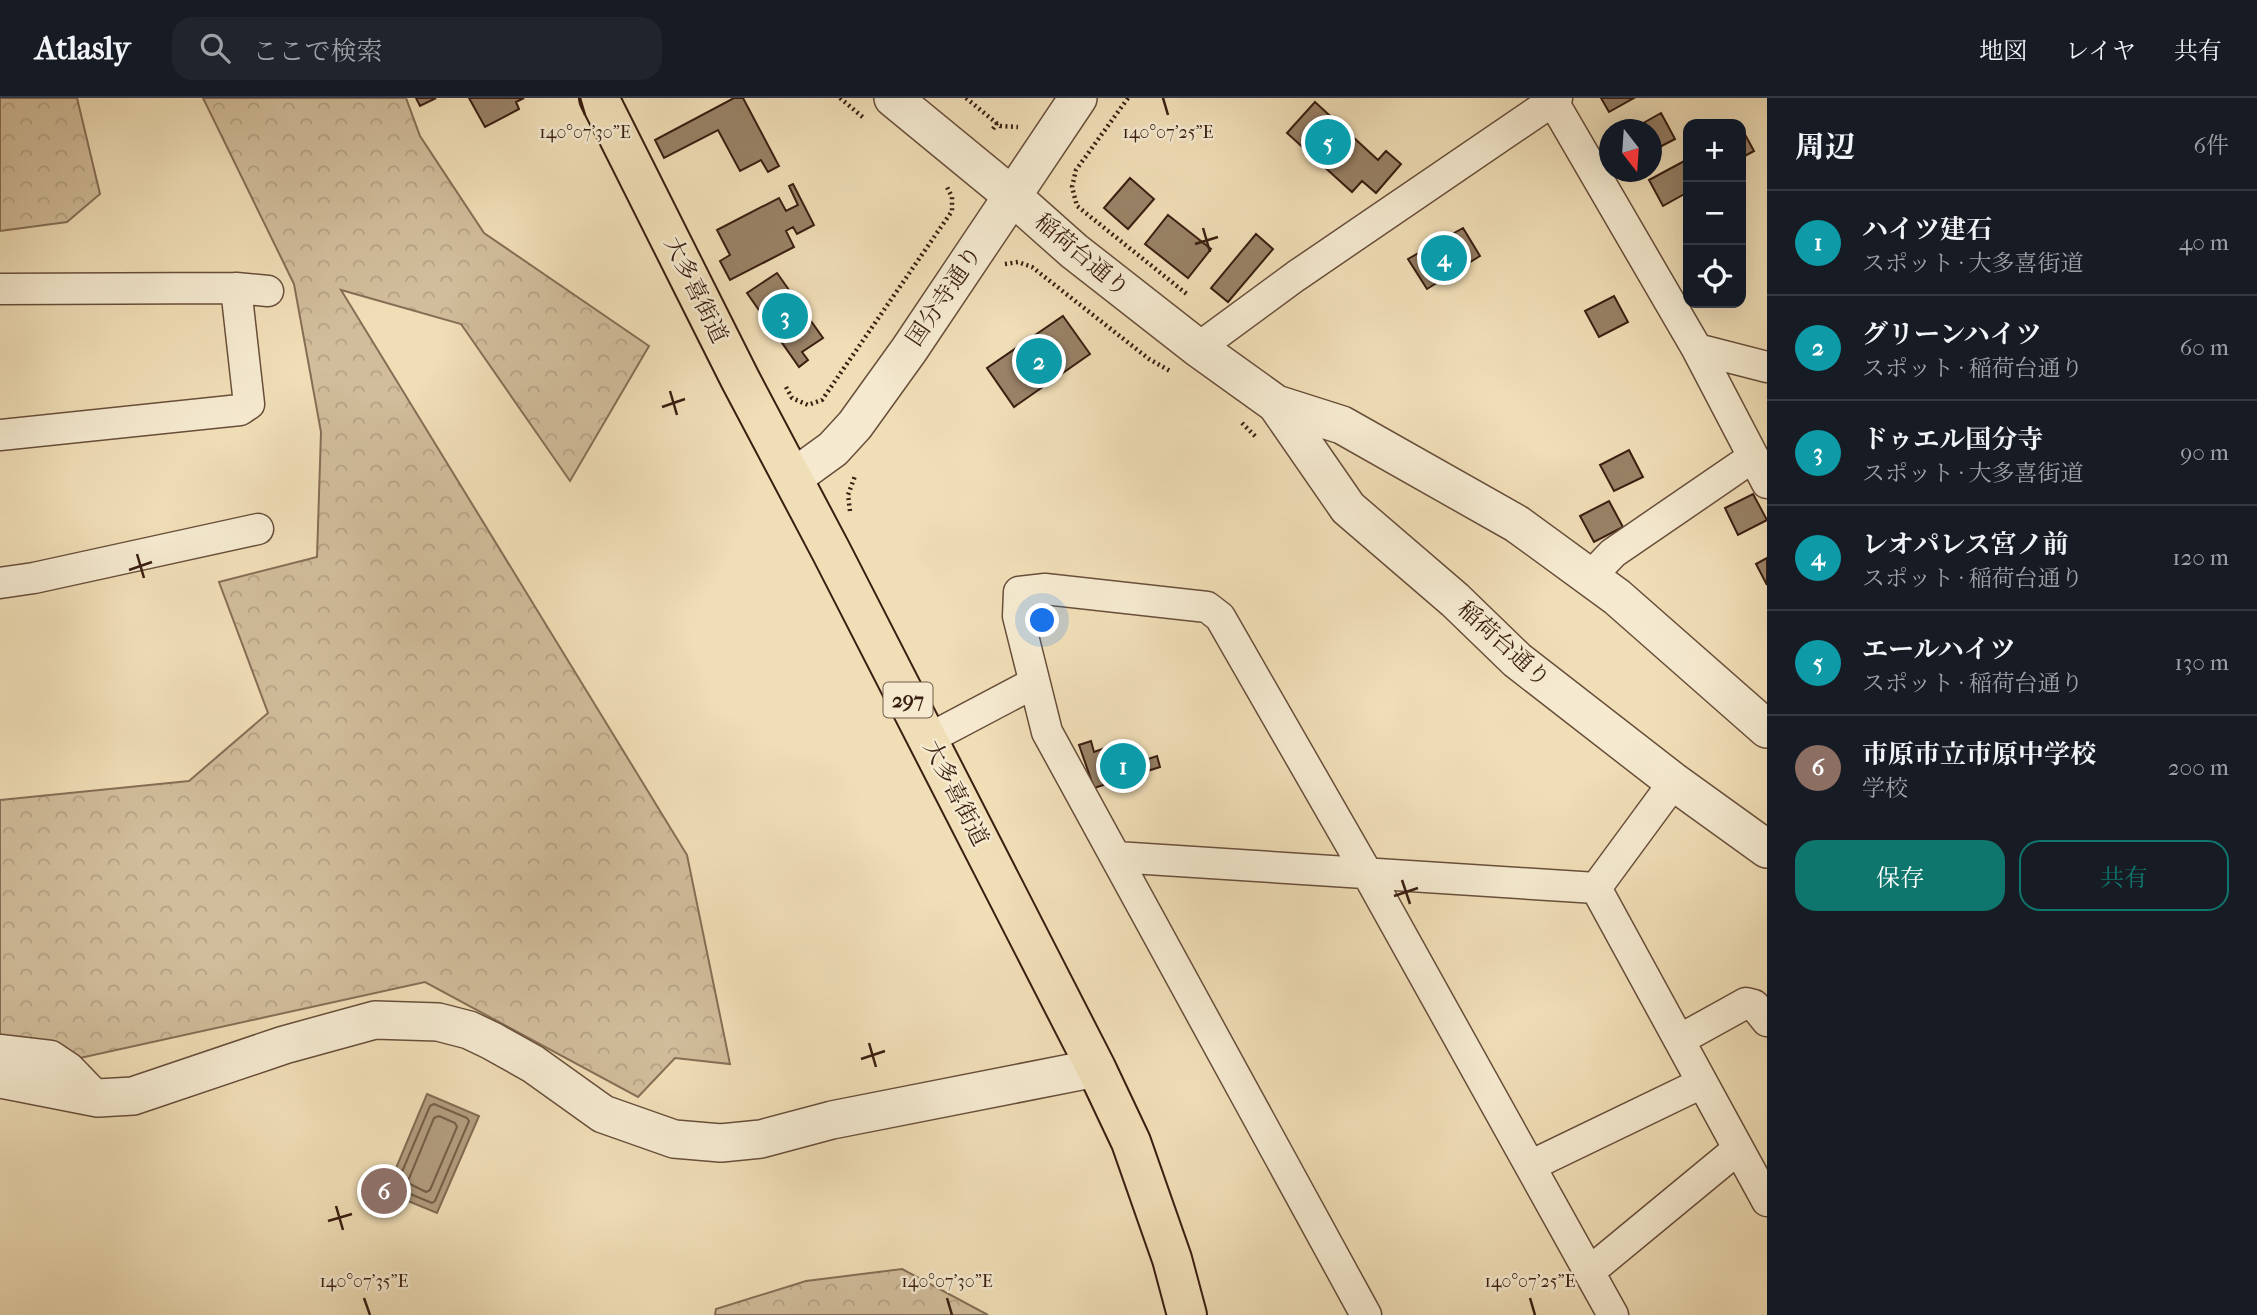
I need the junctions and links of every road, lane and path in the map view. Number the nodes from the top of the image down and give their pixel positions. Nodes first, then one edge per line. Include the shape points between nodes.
1 (599, 98) edge
2 (840, 98) edge
3 (966, 98) edge
4 (1078, 98) edge
5 (1128, 98) edge
6 (1554, 99) edge
7 (883, 111) edge
8 (997, 123) junction
9 (1027, 123) dead end
10 (993, 129) dead end
11 (947, 185) dead end
12 (1011, 195) junction
13 (1003, 265) dead end
14 (236, 288) junction
15 (0, 289) edge
16 (268, 290) dead end
17 (1227, 326) junction
18 (1697, 349) junction
19 (1189, 362) junction
20 (1767, 367) edge
21 (821, 400) dead end
22 (1276, 404) junction
23 (1233, 414) dead end
24 (0, 435) edge
25 (1263, 443) dead end
26 (862, 465) dead end
27 (1760, 470) edge
28 (793, 478) junction
29 (850, 513) dead end
30 (258, 529) dead end
31 (1590, 577) junction
32 (0, 583) edge
33 (1034, 683) junction
34 (1767, 729) edge
35 (928, 738) junction
36 (1674, 782) junction
37 (1767, 849) edge
38 (1116, 857) junction
39 (1367, 873) junction
40 (1596, 888) junction
41 (1767, 1021) edge
42 (1679, 1040) junction
43 (0, 1050) edge
44 (1096, 1068) junction
45 (0, 1079) edge
46 (1702, 1083) junction
47 (98, 1098) junction
48 (1738, 1149) junction
49 (1530, 1166) junction
50 (1767, 1201) edge
51 (1589, 1272) junction
52 (1187, 1315) edge
53 (1366, 1315) edge
54 (1613, 1315) edge

1 - 28 highway, 大多喜街道 / 297
2 - 7 path
3 - 8 path
4 - 12 street, 国分寺通り
5 - 17 path via 1076,170 1072,187 1077,206
6 - 17 street
6 - 18 street
7 - 12 street, 稲荷台通り
8 - 9 path via 1023,128
8 - 10 path
11 - 21 path via 952,211
12 - 19 street, 稲荷台通り
12 - 28 street, 国分寺通り via 855,425 833,449
13 - 19 path via 1018,262 1032,267 1149,359
14 - 15 street
14 - 16 street
14 - 24 street via 249,404 240,410
17 - 19 street
18 - 20 street
18 - 27 street
19 - 22 street, 稲荷台通り
22 - 31 street, 稲荷台通り via 1342,425 1402,457 1517,524
22 - 36 street, 稲荷台通り via 1348,508 1517,660
23 - 25 path
26 - 29 path via 848,495
27 - 31 street via 1613,553
28 - 35 highway, 大多喜街道 / 297
30 - 32 street
31 - 34 street, 稲荷台通り
33 - 35 street
33 - 38 street via 1047,732
33 - 39 street via 1018,616 1019,592 1045,589 1207,607 1220,617
35 - 44 highway, 大多喜街道 / 297
36 - 37 street, 稲荷台通り
36 - 40 street
38 - 39 street
38 - 53 street
39 - 40 street
39 - 49 street
40 - 42 street
41 - 42 street via 1754,1005 1746,1003
42 - 46 street
43 - 47 street via 51,1056
44 - 47 street via 832,1119 761,1139 722,1143 674,1139 603,1114 533,1065 469,1030 438,1022 375,1020 133,1096
44 - 52 highway, 大多喜街道 / 297 via 1131,1142
45 - 47 street
46 - 48 street
46 - 49 street
48 - 50 street
48 - 51 street
49 - 51 street
51 - 54 street

